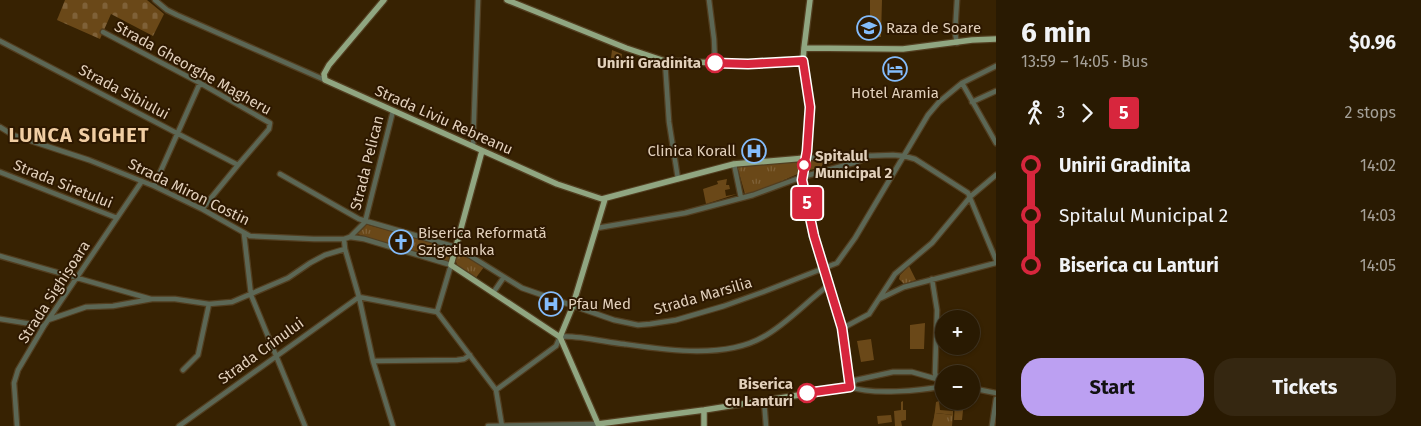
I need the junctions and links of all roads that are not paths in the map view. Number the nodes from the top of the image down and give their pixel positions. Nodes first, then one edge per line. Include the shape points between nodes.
1 (155, 0) edge
2 (384, 0) edge
3 (478, 0) edge
4 (507, 0) edge
5 (709, 0) edge
6 (810, 0) edge
7 (957, 0) edge
8 (103, 32) dead end
9 (996, 39) edge
10 (0, 41) edge
11 (957, 43) junction
12 (804, 48) junction
13 (665, 61) junction
14 (803, 61) junction
15 (715, 63) junction
16 (996, 66) edge
17 (325, 80) junction
18 (200, 83) junction
19 (962, 83) junction
20 (996, 91) edge
21 (972, 102) junction
22 (393, 111) junction
23 (0, 127) edge
24 (177, 134) junction
25 (996, 143) edge
26 (473, 147) junction
27 (482, 151) junction
28 (870, 156) junction
29 (904, 156) junction
30 (806, 158) junction
31 (238, 164) junction
32 (734, 164) junction
33 (0, 172) edge
34 (280, 174) dead end
35 (996, 175) edge
36 (802, 177) junction
37 (678, 179) junction
38 (142, 181) junction
39 (154, 186) junction
40 (971, 196) junction
41 (741, 198) junction
42 (605, 199) junction
43 (202, 209) junction
44 (117, 218) junction
45 (365, 222) junction
46 (597, 228) junction
47 (244, 234) junction
48 (347, 238) junction
49 (456, 247) junction
50 (994, 248) edge
51 (345, 249) junction
52 (0, 256) edge
53 (996, 261) edge
54 (451, 265) junction
55 (824, 268) junction
56 (78, 277) junction
57 (504, 277) junction
58 (932, 279) junction
59 (829, 285) junction
60 (887, 286) junction
61 (893, 291) junction
62 (494, 293) junction
63 (251, 295) junction
64 (359, 297) junction
65 (152, 299) junction
66 (878, 300) junction
67 (209, 304) junction
68 (573, 305) junction
69 (437, 312) junction
70 (0, 319) edge
71 (48, 320) junction
72 (44, 326) junction
73 (842, 328) junction
74 (560, 337) junction
75 (277, 355) junction
76 (470, 355) junction
77 (373, 361) junction
78 (935, 365) edge
79 (183, 370) dead end
80 (935, 378) edge
81 (850, 387) junction
82 (935, 387) edge
83 (496, 390) junction
84 (980, 390) edge
85 (996, 393) edge
86 (996, 399) edge
87 (764, 400) junction
88 (704, 410) junction
89 (644, 419) junction
90 (598, 425) edge
91 (17, 426) edge
92 (179, 426) edge
93 (305, 426) edge
94 (393, 426) edge
95 (488, 426) edge
96 (502, 426) edge
97 (645, 426) edge
98 (704, 426) edge
99 (766, 426) edge
100 (992, 426) edge

1 - 17 street, Strada Liviu Rebreanu via 167,10
2 - 17 main road via 328,65
3 - 26 street
4 - 13 main road
5 - 15 street
6 - 12 main road
7 - 11 street
8 - 18 street, Strada Gheorghe Magheru
9 - 11 main road
10 - 24 street, Strada Sibiului
11 - 12 main road via 891,50
12 - 14 main road
13 - 15 main road
13 - 37 street via 669,122
14 - 15 main road
14 - 30 main road via 810,100
16 - 19 street, Strada Marsilia
17 - 22 main road, Strada Liviu Rebreanu
18 - 24 street
18 - 31 street, Strada Gheorghe Magheru via 268,121 270,127
19 - 21 street
19 - 29 street, Strada Marsilia via 928,115
20 - 21 street
21 - 25 street
22 - 26 main road, Strada Liviu Rebreanu
22 - 45 street, Strada Pelican
23 - 38 street, Strada Miron Costin via 13,135
24 - 31 street, Strada Sibiului
24 - 39 street
26 - 27 main road, Strada Liviu Rebreanu
27 - 42 main road, Strada Liviu Rebreanu via 557,184
27 - 49 main road
28 - 29 street
28 - 30 street
28 - 36 street
29 - 40 street via 948,179
29 - 55 street, Strada Marsilia via 850,244 836,263
30 - 32 main road
30 - 36 main road
31 - 43 street
32 - 37 main road
32 - 41 street
33 - 44 street, Strada Siretului
34 - 45 street, Strada Marsilia
35 - 40 street
36 - 41 street
36 - 55 main road
37 - 42 main road
38 - 39 street, Strada Miron Costin
38 - 44 street, Strada Sighișoara
39 - 43 street, Strada Miron Costin
40 - 50 street
40 - 60 street via 932,243 895,274
41 - 46 street via 677,215
42 - 46 main road
43 - 47 street, Strada Miron Costin
44 - 56 street, Strada Sighișoara
45 - 48 street
45 - 49 street, Strada Marsilia
46 - 68 main road
47 - 48 street, Strada Miron Costin via 256,237
47 - 63 street
48 - 51 street
48 - 54 street, Strada Miron Costin via 364,239
49 - 54 main road
49 - 57 street, Strada Marsilia
50 - 53 street
51 - 63 street via 324,255 288,278
51 - 64 street
52 - 56 street
53 - 58 street
54 - 62 main road
54 - 69 street
55 - 59 main road
55 - 68 street, Strada Marsilia via 724,306 650,324 627,323
56 - 65 street
56 - 71 street, Strada Sighișoara
57 - 62 street
57 - 68 street, Strada Marsilia via 522,288
58 - 61 street
58 - 78 street via 937,310
59 - 73 main road
59 - 74 street via 764,337 721,350 677,349 567,335
60 - 61 street
60 - 66 street
61 - 66 street
62 - 74 main road
63 - 67 street via 232,302
63 - 75 street
64 - 69 street
64 - 75 street, Strada Crinului
64 - 77 street
65 - 67 street
65 - 71 street via 86,308
66 - 73 street via 866,317
67 - 79 street via 198,354
68 - 74 main road
69 - 76 street
70 - 72 street
71 - 72 street, Strada Sighișoara
72 - 91 street, Strada Sighișoara via 15,379
73 - 81 main road
74 - 83 street via 556,346
74 - 90 main road
75 - 92 street, Strada Crinului
75 - 93 street
76 - 77 street via 457,360
76 - 83 street
77 - 94 street
80 - 81 street via 912,372 893,372 856,380
81 - 82 street via 866,391
81 - 87 main road
83 - 96 street
84 - 85 street
86 - 100 street
87 - 88 main road
87 - 99 street
88 - 89 main road
88 - 98 main road
89 - 90 main road
89 - 97 main road
90 - 96 street
95 - 96 street

